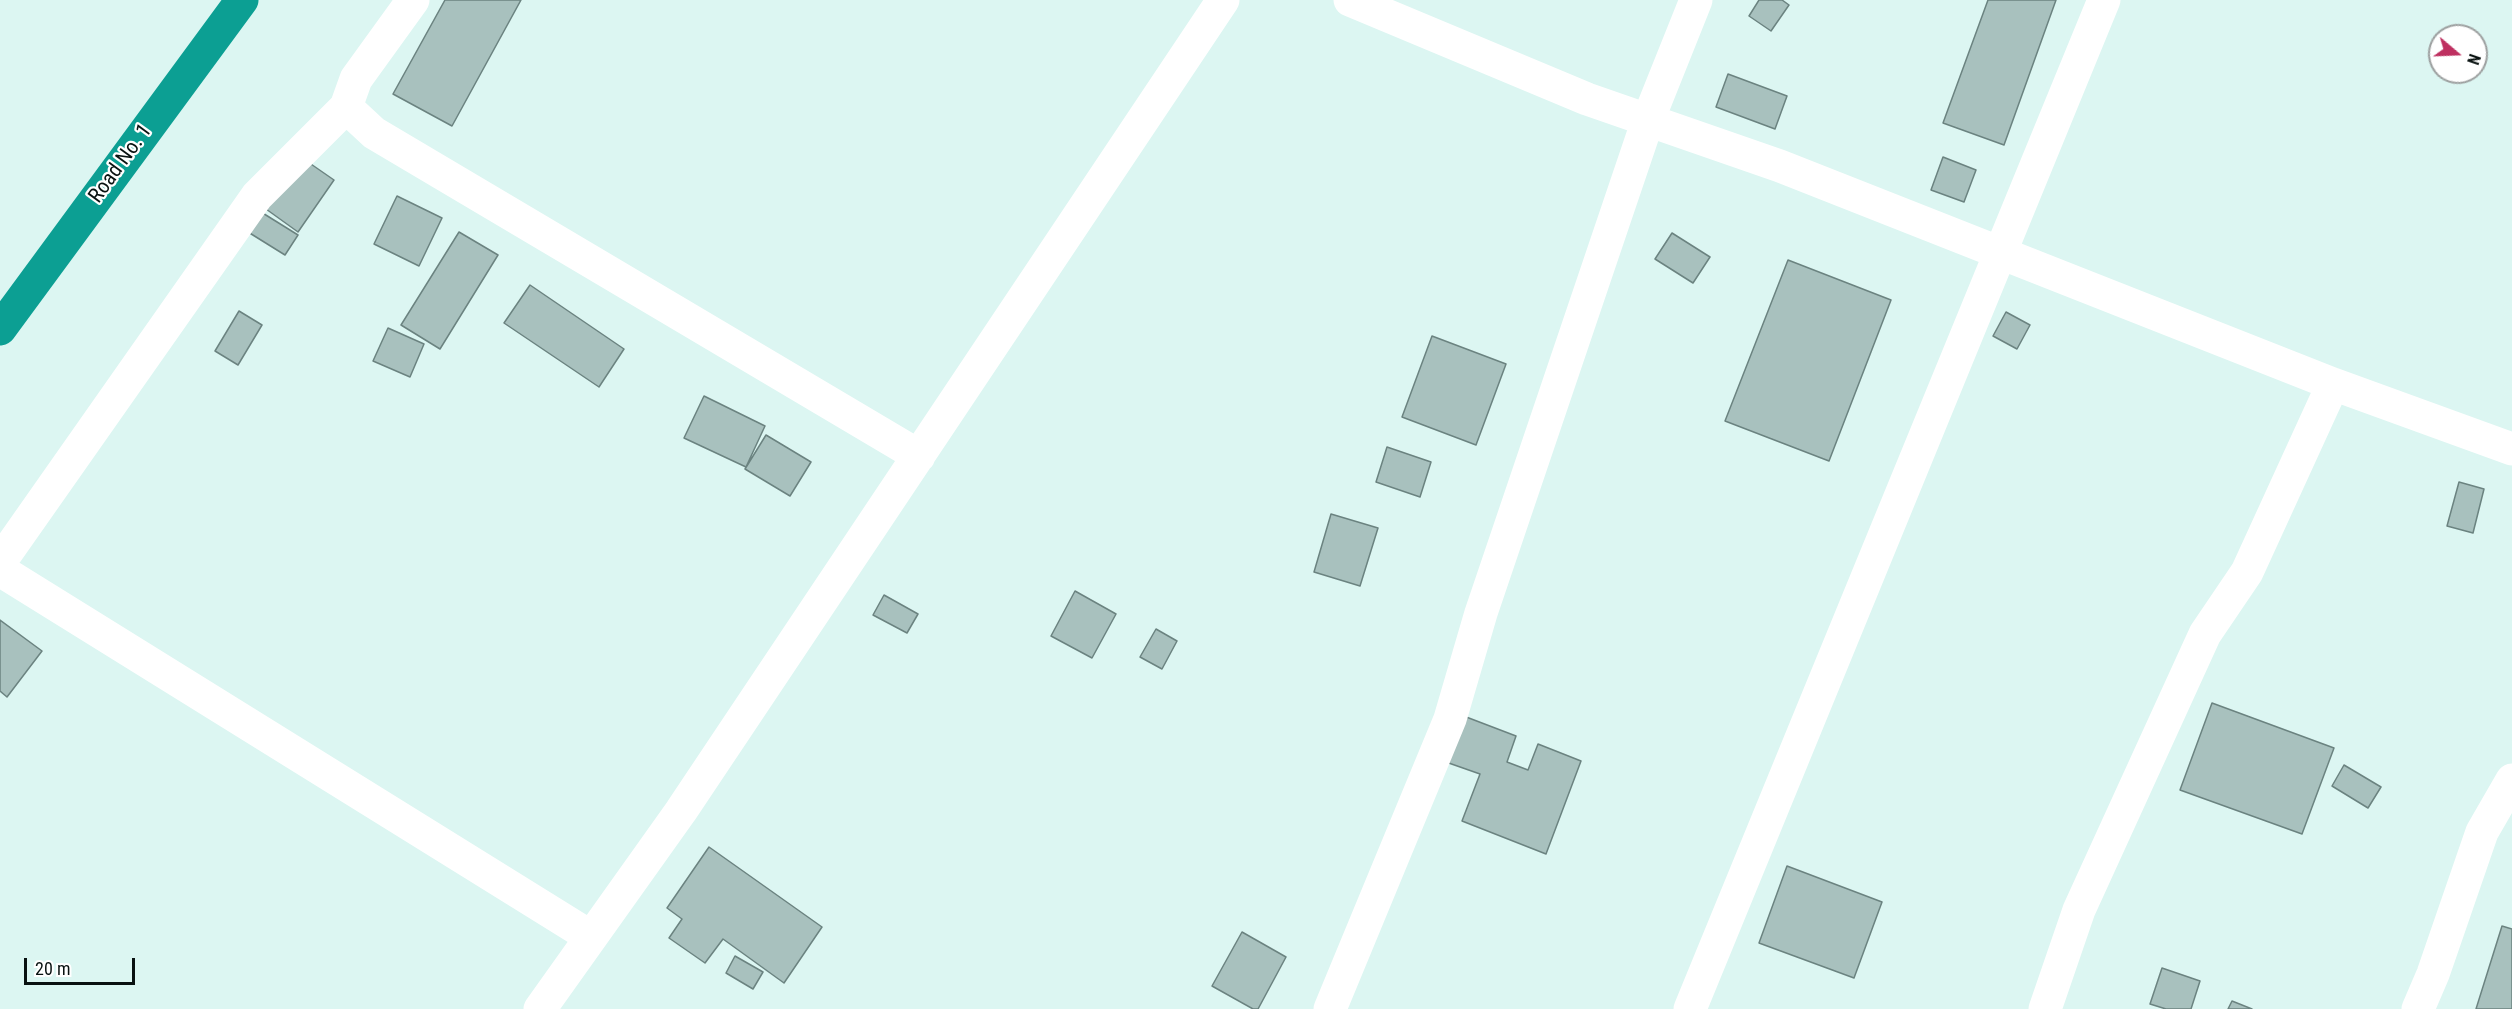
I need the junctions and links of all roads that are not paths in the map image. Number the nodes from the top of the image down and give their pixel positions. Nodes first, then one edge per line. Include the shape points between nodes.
1 (242, 0) edge
2 (413, 0) edge
3 (1223, 0) edge
4 (1350, 0) edge
5 (1696, 0) edge
6 (2104, 0) edge
7 (346, 107) junction
8 (1648, 120) junction
9 (2001, 254) junction
10 (0, 329) edge
11 (2333, 384) junction
12 (2512, 449) edge
13 (919, 456) junction
14 (0, 562) edge
15 (0, 570) edge
16 (2512, 780) edge
17 (591, 937) junction
18 (540, 1009) edge
19 (1330, 1009) edge
20 (1690, 1009) edge
21 (2044, 1009) edge
22 (2418, 1009) edge

1 - 10 highway, Road No. 1
2 - 7 street via 356,79
3 - 13 street
4 - 8 street via 1587,99
5 - 8 street
6 - 9 street
7 - 13 street via 374,133
7 - 14 street via 257,196
8 - 9 street via 1780,166
8 - 19 street via 1481,613 1450,719
9 - 11 street
9 - 20 street
11 - 12 street
11 - 21 street via 2247,572 2205,634 2079,910
13 - 17 street
15 - 17 street
16 - 22 street via 2482,832
17 - 18 street

